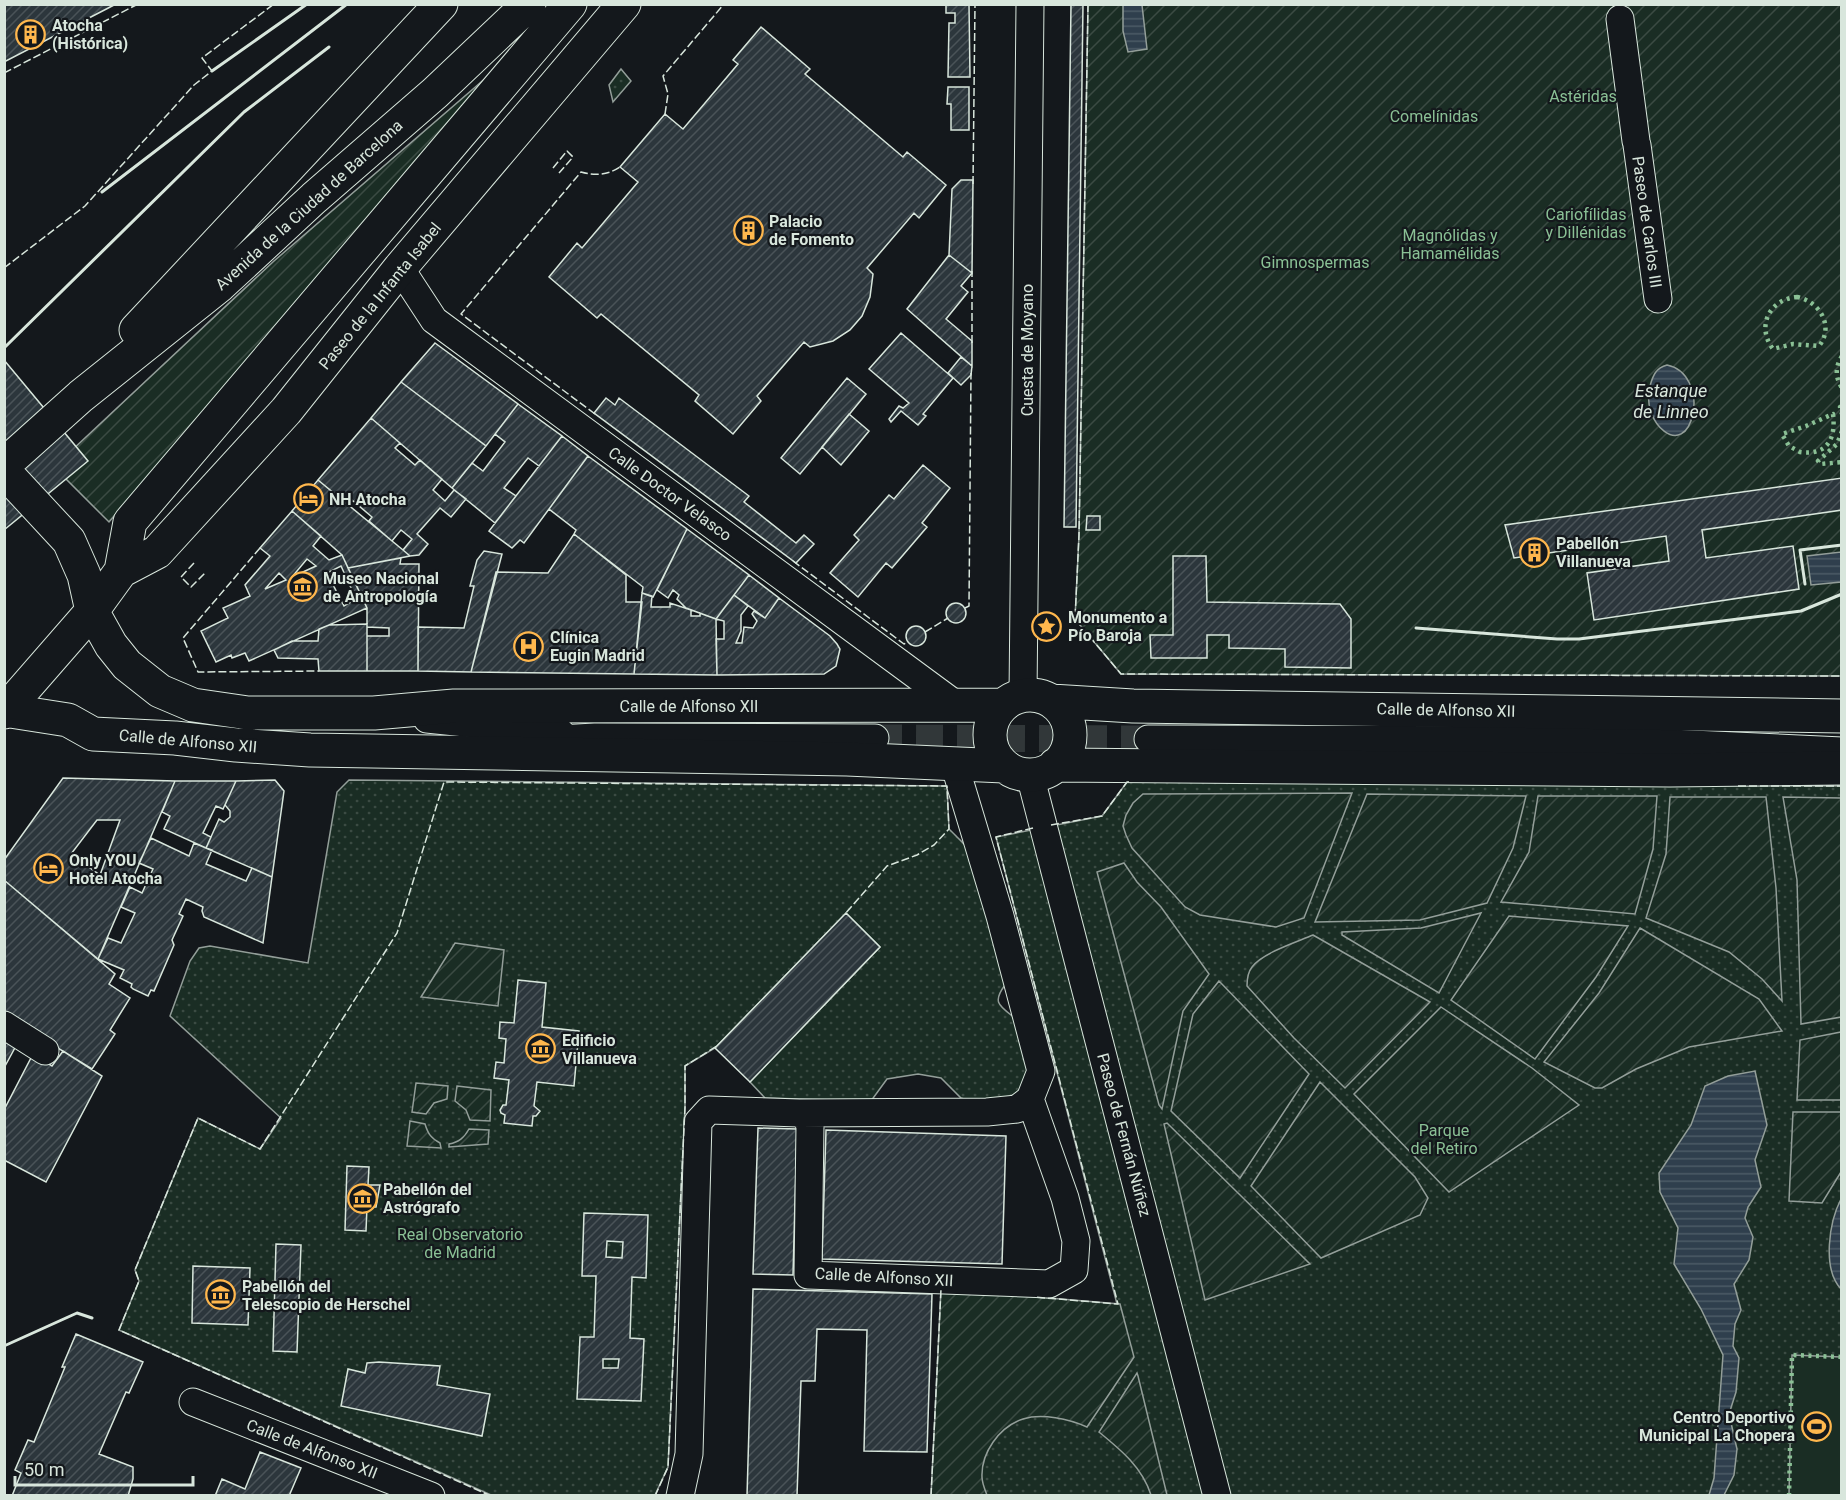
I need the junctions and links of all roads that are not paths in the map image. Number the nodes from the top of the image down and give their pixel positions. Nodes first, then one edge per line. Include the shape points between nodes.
1 (441, 4) edge
2 (530, 4) edge
3 (570, 4) edge
4 (624, 4) edge
5 (1030, 4) edge
6 (1619, 12) edge
7 (400, 268) junction
8 (1658, 299) dead end
9 (81, 396) junction
10 (4, 465) edge
11 (4, 471) edge
12 (121, 571) junction
13 (92, 611) junction
14 (1026, 701) junction
15 (955, 704) junction
16 (6, 710) edge
17 (374, 713) junction
18 (1842, 716) edge
19 (1842, 729) edge
20 (595, 737) junction
21 (875, 738) tunnel mouth
22 (1148, 739) tunnel mouth
23 (1604, 740) junction
24 (372, 751) junction
25 (1842, 751) edge
26 (954, 763) junction
27 (1842, 768) edge
28 (1030, 769) junction
29 (4, 1025) edge
30 (45, 1051) dead end
31 (1030, 1099) junction
32 (799, 1113) junction
33 (193, 1402) dead end
34 (431, 1496) edge
35 (680, 1496) edge
36 (1217, 1496) edge

1 - 9 main road, Avenida de la Ciudad de Barcelona via 105,363
2 - 9 main road, Avenida de la Ciudad de Barcelona via 220,285
3 - 12 main road, Paseo de la Infanta Isabel via 130,522
4 - 7 main road, Paseo de la Infanta Isabel
5 - 14 street, Cuesta de Moyano
6 - 8 street, Paseo de Carlos III
7 - 12 main road, Paseo de la Infanta Isabel via 286,411 192,515 157,552
7 - 15 street, Calle Doctor Velasco via 434,320
9 - 10 main road, Avenida de la Ciudad de Barcelona
11 - 13 main road, Calle de Alfonso XII via 69,541 84,575
12 - 13 main road, Paseo de la Infanta Isabel
13 - 16 main road, Paseo de la Infanta Isabel
13 - 17 main road, Calle de Alfonso XII via 127,665 177,700 248,713
14 - 15 main road, Calle de Alfonso XII
14 - 18 main road, Calle de Alfonso XII via 1133,706
14 - 28 main road via 994,716 990,737 994,753
14 - 28 main road via 1059,708 1070,734 1066,751
15 - 17 main road, Calle de Alfonso XII via 454,706
16 - 24 main road, Calle de Alfonso XII via 68,720 93,734 300,750
17 - 20 street, Calle de Alfonso XII
19 - 23 street, Calle de Alfonso XII
20 - 21 street, Calle de Alfonso XII
20 - 24 street, Calle de Alfonso XII
22 - 23 street, Calle de Alfonso XII
23 - 25 street, Calle de Alfonso XII
24 - 26 main road, Calle de Alfonso XII
26 - 28 main road, Calle de Alfonso XII
26 - 31 street via 1041,1071
27 - 28 main road, Calle de Alfonso XII
28 - 36 street, Paseo de Fernán Núñez
29 - 30 street
31 - 32 street via 1017,1109 987,1112
31 - 32 street, Calle de Alfonso XII via 1065,1198 1076,1242 1074,1270 1049,1284 808,1275 810,1126
32 - 35 street via 709,1110 698,1122 689,1454
33 - 34 street, Calle de Alfonso XII

